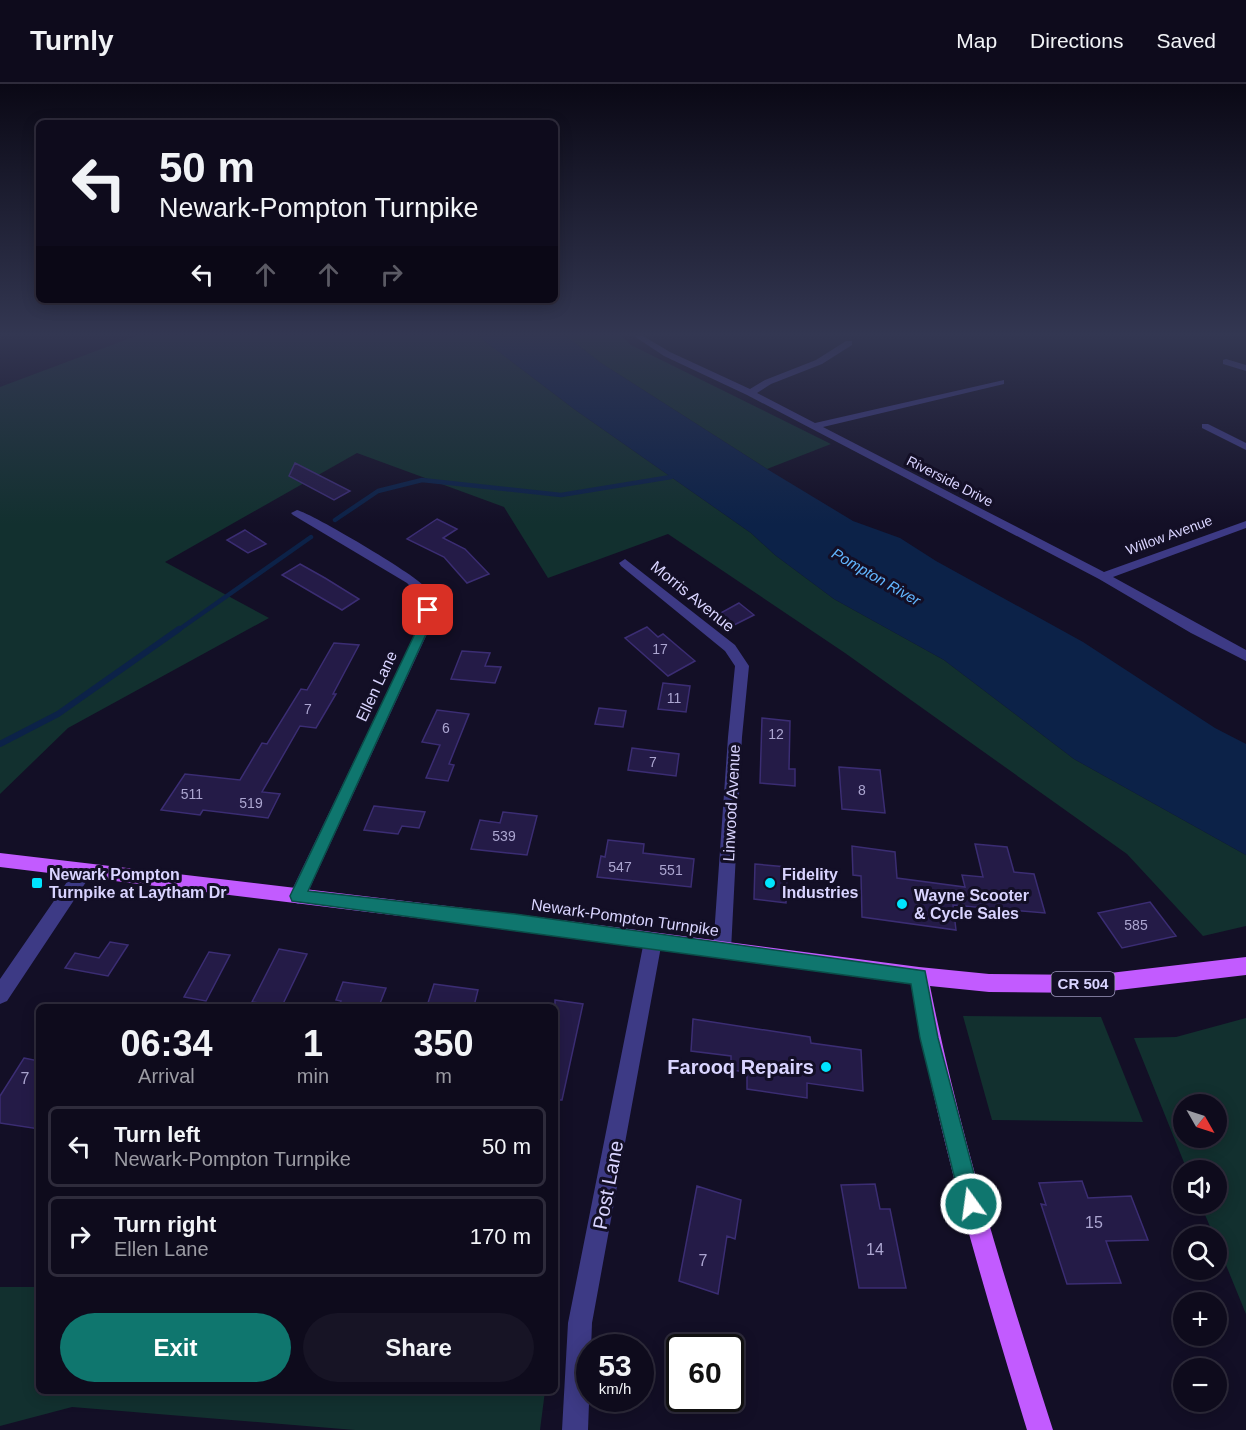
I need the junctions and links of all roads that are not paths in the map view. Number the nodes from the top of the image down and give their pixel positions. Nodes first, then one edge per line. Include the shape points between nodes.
1 (761, 399) edge
2 (929, 399) edge
3 (813, 426) junction
4 (1205, 426) dead end
5 (1246, 447) edge
6 (297, 513) dead end
7 (1246, 524) edge
8 (625, 563) dead end
9 (1103, 576) junction
10 (1246, 656) edge
11 (738, 657) joint
12 (0, 861) edge
13 (84, 871) junction
14 (298, 896) junction
15 (653, 940) junction
16 (722, 950) junction
17 (1246, 966) edge
18 (919, 976) junction
19 (0, 995) edge
20 (575, 1430) edge
21 (1040, 1430) edge

1 - 3 street, Riverside Drive
2 - 3 street
3 - 9 street, Riverside Drive
4 - 5 street
6 - 14 street, Ellen Lane via 411,580 420,589 428,610 427,621
7 - 9 street, Willow Avenue
8 - 11 street, Morris Avenue
9 - 10 street, Riverside Drive
11 - 16 street, Linwood Avenue via 742,666
12 - 13 main road, Newark-Pompton Turnpike
13 - 14 main road, Newark-Pompton Turnpike
13 - 19 street
14 - 15 main road, Newark-Pompton Turnpike
15 - 16 main road, Newark-Pompton Turnpike
15 - 20 street, Post Lane via 580,1323
16 - 18 main road, Newark-Pompton Turnpike
17 - 18 main road, Newark-Pompton Turnpike / CR 504 via 1093,984 1013,984
18 - 21 main road via 929,1038 971,1204

